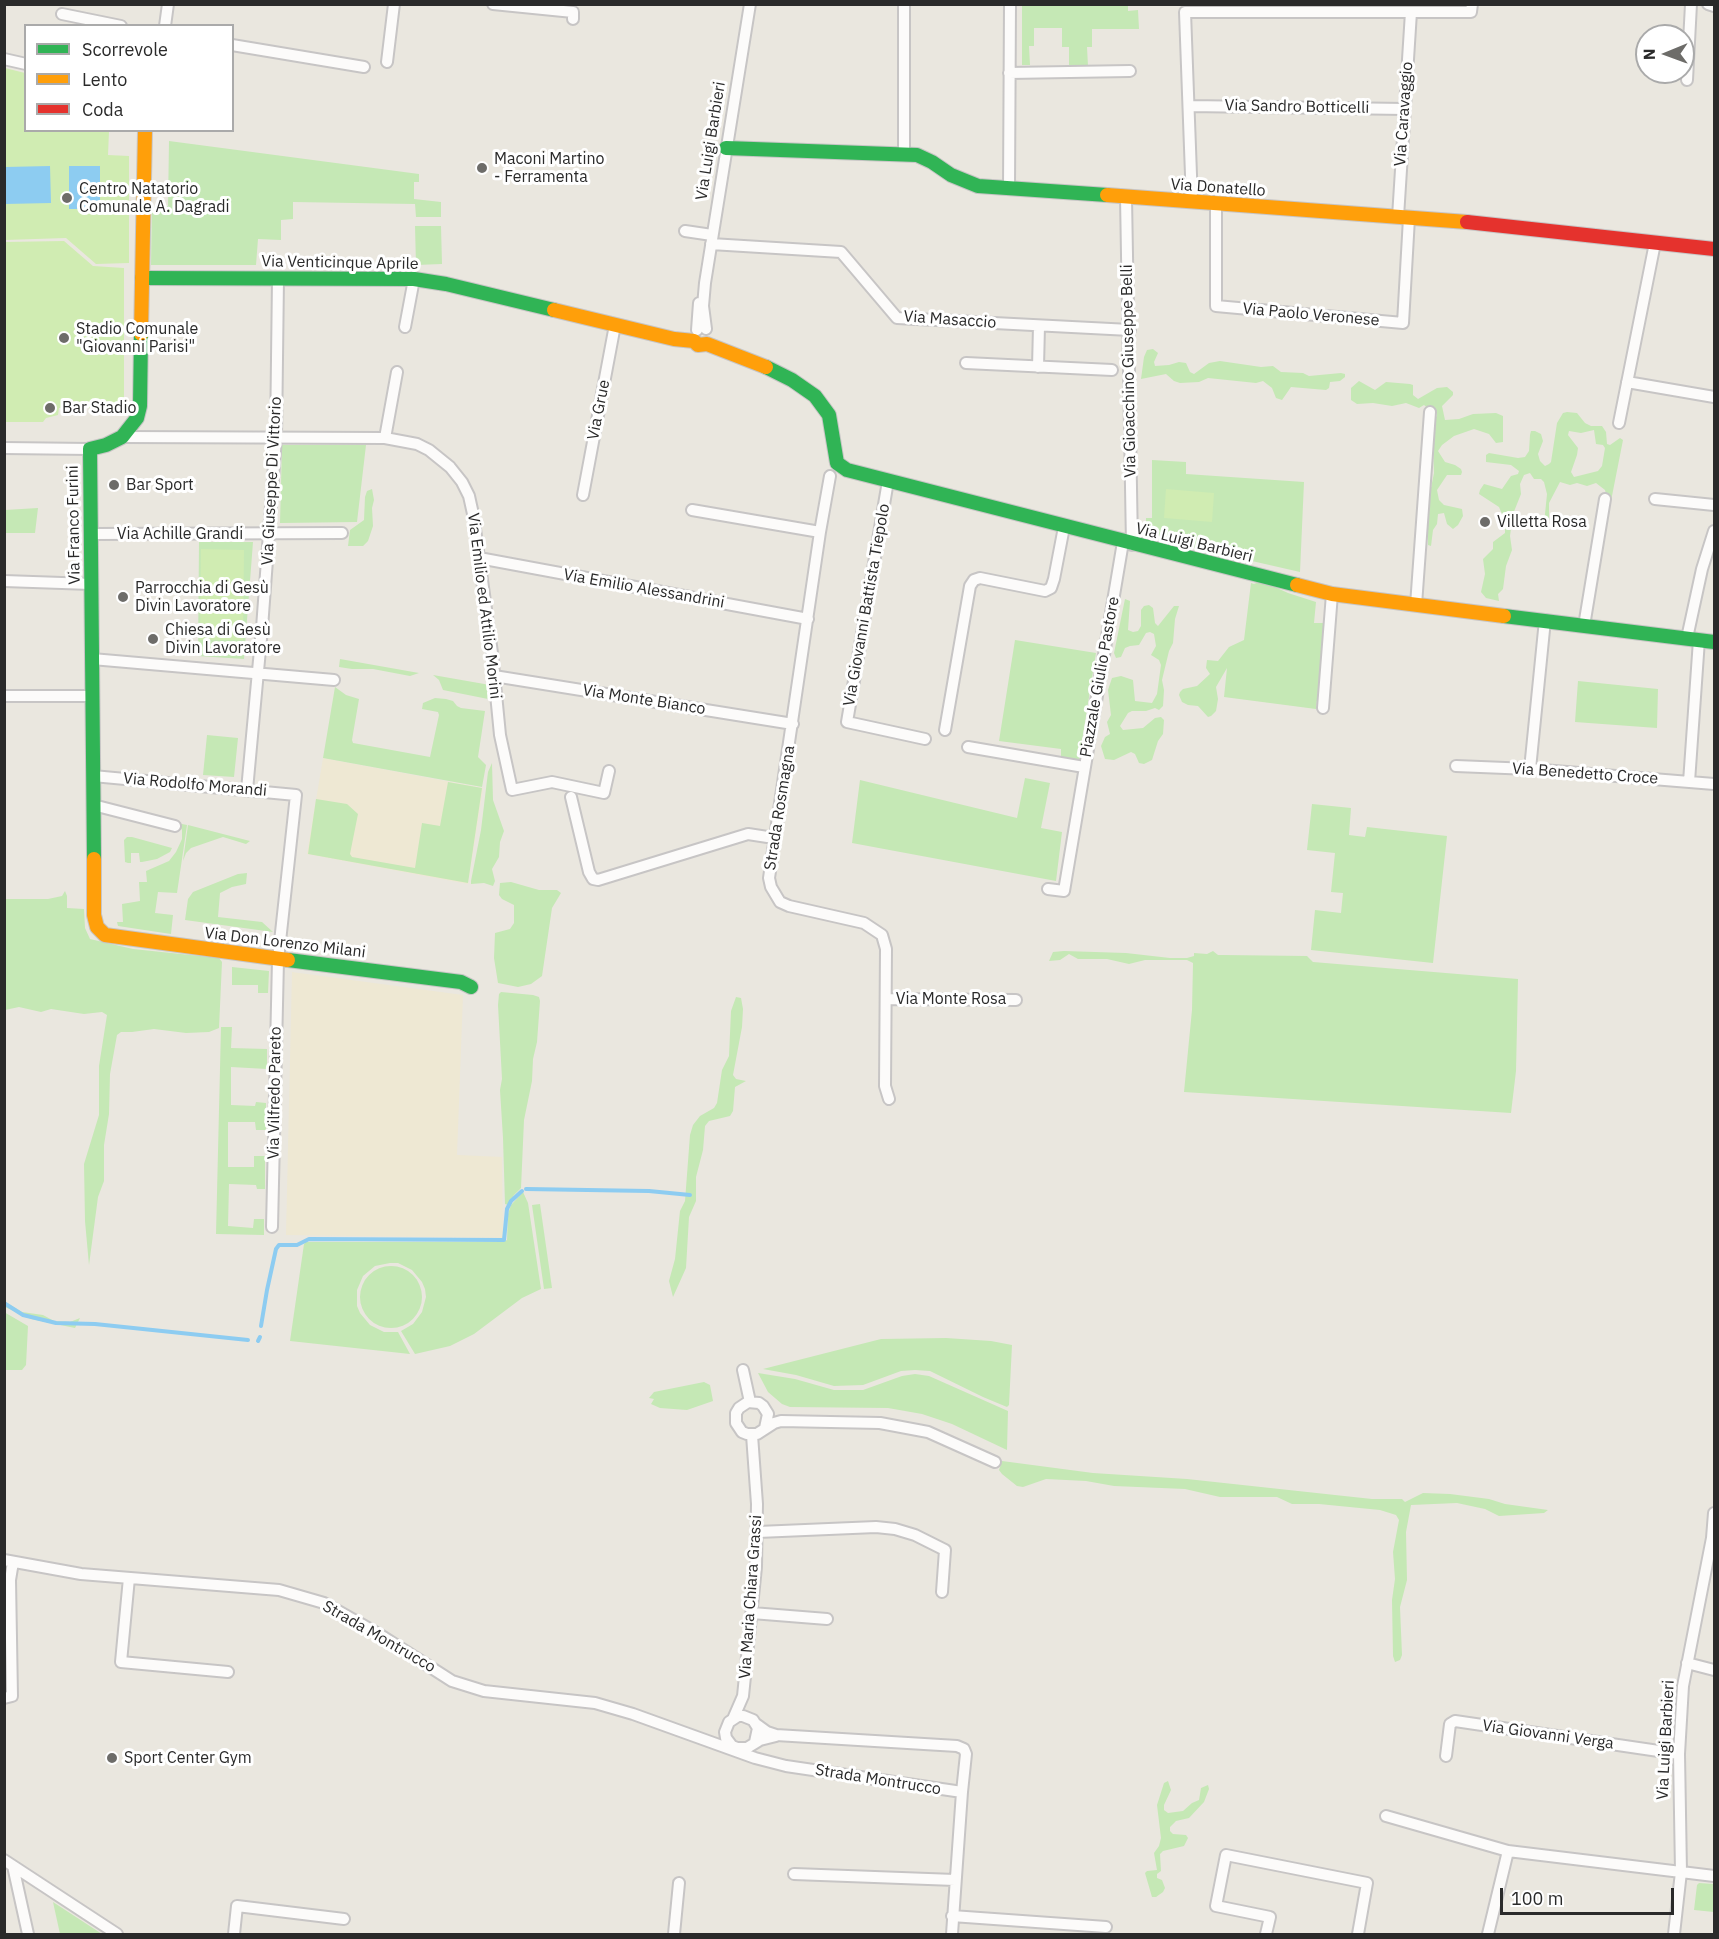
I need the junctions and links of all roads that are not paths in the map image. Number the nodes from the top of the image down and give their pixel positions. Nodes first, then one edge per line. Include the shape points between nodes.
1 (168, 4) edge
2 (394, 4) edge
3 (493, 4) edge
4 (750, 4) edge
5 (904, 4) edge
6 (1010, 4) edge
7 (1690, 4) edge
8 (1708, 4) edge
9 (1714, 6) edge
10 (1273, 8) edge
11 (1388, 8) edge
12 (1471, 8) edge
13 (1411, 12) junction
14 (62, 14) dead end
15 (573, 18) dead end
16 (111, 24) edge
17 (165, 24) edge
18 (1689, 24) edge
19 (234, 45) edge
20 (4, 59) edge
21 (387, 62) dead end
22 (24, 64) edge
23 (364, 67) dead end
24 (1130, 71) dead end
25 (1009, 73) junction
26 (1189, 105) junction
27 (1405, 109) junction
28 (145, 132) edge
29 (726, 148) junction
30 (904, 154) junction
31 (1009, 188) junction
32 (1126, 198) junction
33 (1192, 202) junction
34 (1216, 204) junction
35 (1403, 218) junction
36 (686, 231) dead end
37 (712, 239) junction
38 (1654, 243) junction
39 (1714, 249) edge
40 (142, 278) junction
41 (278, 279) junction
42 (414, 279) junction
43 (615, 325) junction
44 (1034, 325) junction
45 (405, 327) dead end
46 (1130, 330) junction
47 (701, 336) junction
48 (966, 363) dead end
49 (1038, 367) junction
50 (1112, 370) dead end
51 (397, 372) dead end
52 (1627, 382) junction
53 (1714, 397) edge
54 (1430, 412) dead end
55 (1619, 423) dead end
56 (122, 437) junction
57 (276, 438) junction
58 (385, 438) junction
59 (4, 448) edge
60 (90, 449) junction
61 (834, 453) junction
62 (847, 470) junction
63 (830, 476) junction
64 (888, 481) junction
65 (583, 495) dead end
66 (1605, 499) dead end
67 (1655, 499) dead end
68 (1714, 505) edge
69 (692, 510) dead end
70 (1064, 527) junction
71 (1714, 531) edge
72 (342, 532) dead end
73 (820, 532) junction
74 (269, 533) junction
75 (91, 534) junction
76 (1128, 544) junction
77 (479, 558) junction
78 (4, 581) edge
79 (91, 584) junction
80 (1332, 594) junction
81 (1416, 605) junction
82 (808, 619) junction
83 (1545, 620) junction
84 (1584, 626) junction
85 (1693, 639) junction
86 (1714, 642) edge
87 (92, 658) junction
88 (257, 673) junction
89 (494, 676) junction
90 (334, 680) dead end
91 (4, 696) edge
92 (92, 696) junction
93 (1323, 708) dead end
94 (793, 724) junction
95 (945, 730) dead end
96 (925, 739) dead end
97 (968, 747) dead end
98 (1456, 766) dead end
99 (1084, 767) junction
100 (1530, 769) junction
101 (609, 771) dead end
102 (93, 776) junction
103 (1689, 782) junction
104 (1714, 784) edge
105 (247, 790) junction
106 (296, 795) joint
107 (571, 797) dead end
108 (93, 805) junction
109 (175, 826) dead end
110 (774, 838) junction
111 (1048, 889) dead end
112 (97, 927) joint
113 (278, 960) junction
114 (471, 987) dead end
115 (886, 999) junction
116 (1016, 999) dead end
117 (889, 1099) dead end
118 (272, 1227) dead end
119 (743, 1370) dead end
120 (750, 1402) junction
121 (766, 1410) junction
122 (789, 1421) junction
123 (765, 1428) junction
124 (752, 1435) junction
125 (995, 1462) dead end
126 (1714, 1513) edge
127 (758, 1532) junction
128 (1713, 1538) edge
129 (9, 1561) edge
130 (129, 1578) junction
131 (942, 1592) dead end
132 (752, 1613) junction
133 (827, 1619) dead end
134 (1687, 1663) junction
135 (1714, 1670) edge
136 (228, 1672) dead end
137 (745, 1688) junction
138 (4, 1698) edge
139 (733, 1719) junction
140 (755, 1722) junction
141 (725, 1734) junction
142 (781, 1735) junction
143 (709, 1742) junction
144 (749, 1748) junction
145 (730, 1750) junction
146 (1679, 1754) junction
147 (1446, 1756) dead end
148 (962, 1792) junction
149 (1386, 1816) dead end
150 (1508, 1851) junction
151 (9, 1863) edge
152 (1681, 1872) junction
153 (794, 1874) dead end
154 (1714, 1876) edge
155 (955, 1880) junction
156 (679, 1883) dead end
157 (952, 1916) junction
158 (344, 1919) dead end
159 (1106, 1927) dead end
160 (28, 1935) edge
161 (117, 1935) edge
162 (234, 1935) edge
163 (674, 1935) edge
164 (952, 1935) edge
165 (1266, 1935) edge
166 (1358, 1935) edge
167 (1488, 1935) edge
168 (1674, 1935) edge

1 - 17 street
2 - 21 street
3 - 15 street via 573,12
4 - 29 street, Via Luigi Barbieri
5 - 30 street
6 - 25 street
7 - 18 street
8 - 9 street
10 - 11 street
10 - 26 street via 1185,12
11 - 13 street
12 - 13 street
13 - 27 street, Via Caravaggio
14 - 16 street
19 - 23 street
20 - 22 street
24 - 25 street
25 - 31 street
26 - 27 street, Via Sandro Botticelli
26 - 33 street
27 - 35 street, Via Caravaggio
28 - 40 street
29 - 30 street, Via Donatello
29 - 37 street, Via Luigi Barbieri
30 - 31 street, Via Donatello via 917,155 978,186
31 - 32 street, Via Donatello
32 - 33 street, Via Donatello
32 - 46 street, Via Gioacchino Giuseppe Belli
33 - 34 street, Via Donatello
34 - 35 street, Via Donatello
34 - 35 street, Via Paolo Veronese via 1216,306 1403,323
35 - 38 street, Via Donatello
36 - 37 street, Via Masaccio
37 - 44 street, Via Masaccio via 841,252 897,318
37 - 47 street, Via Luigi Barbieri via 700,297
38 - 39 street, Via Donatello
38 - 52 street
40 - 41 street, Via Venticinque Aprile
40 - 56 street via 140,406 137,418
41 - 42 street, Via Venticinque Aprile
41 - 57 street, Via Giuseppe Di Vittorio
42 - 43 street, Via Venticinque Aprile
42 - 45 street
43 - 47 street, Via Venticinque Aprile via 674,339
43 - 65 street, Via Grue
44 - 46 street, Via Masaccio
44 - 49 street
46 - 76 street, Via Gioacchino Giuseppe Belli
47 - 61 street via 792,380 815,396 829,415
48 - 49 street
49 - 50 street
51 - 58 street
52 - 53 street
52 - 55 street
54 - 81 street
56 - 57 street, Via Emilio ed Attilio Morini
56 - 60 street, Via Franco Furini
57 - 58 street, Via Emilio ed Attilio Morini
57 - 74 street, Via Giuseppe Di Vittorio
58 - 77 street, Via Emilio ed Attilio Morini via 429,450 462,482 469,496
59 - 60 street
60 - 75 street, Via Franco Furini
61 - 62 street via 837,463
61 - 63 street, Strada Rosmagna
62 - 63 street
62 - 64 street, Via Luigi Barbieri
63 - 73 street, Strada Rosmagna
64 - 70 street, Via Luigi Barbieri
64 - 96 street, Via Giovanni Battista Tiepolo via 847,722
66 - 84 street
67 - 68 street
69 - 73 street
70 - 76 street, Via Luigi Barbieri
70 - 95 street via 1051,588 1045,591 980,578 970,586
71 - 85 street via 1702,569
72 - 74 street, Via Achille Grandi
73 - 82 street, Strada Rosmagna
74 - 75 street, Via Achille Grandi
74 - 88 street, Via Giuseppe Di Vittorio
75 - 79 street, Via Franco Furini
76 - 80 street, Via Luigi Barbieri
76 - 99 street, Piazzale Giulio Pastore
77 - 82 street, Via Emilio Alessandrini
77 - 89 street, Via Emilio ed Attilio Morini
78 - 79 street
79 - 87 street, Via Franco Furini
80 - 81 street, Via Luigi Barbieri
80 - 93 street
81 - 83 street, Via Luigi Barbieri
82 - 94 street, Strada Rosmagna
83 - 84 street, Via Luigi Barbieri
83 - 100 street
84 - 85 street, Via Luigi Barbieri
85 - 86 street, Via Luigi Barbieri
85 - 103 street
87 - 88 street
87 - 92 street, Via Franco Furini
88 - 90 street
88 - 105 street, Via Giuseppe Di Vittorio
89 - 94 street, Via Monte Bianco
89 - 101 street, Via Emilio ed Attilio Morini via 500,735 512,790 552,782 603,793
91 - 92 street
92 - 102 street, Via Franco Furini
94 - 110 street, Strada Rosmagna
97 - 99 street, Piazzale Giulio Pastore
98 - 100 street, Via Benedetto Croce
99 - 111 street via 1064,891
100 - 103 street, Via Benedetto Croce
102 - 105 street, Via Rodolfo Morandi
102 - 108 street, Via Franco Furini
103 - 104 street, Via Benedetto Croce
105 - 106 street, Via Rodolfo Morandi
106 - 113 street, Via Vilfredo Pareto
107 - 110 street via 593,879 748,834
108 - 109 street
108 - 112 street, Via Franco Furini
110 - 115 street, Strada Rosmagna via 769,878 780,902 864,922 882,935 886,949
112 - 113 street, Via Don Lorenzo Milani via 105,935 118,938
113 - 114 street, Via Don Lorenzo Milani via 461,982
113 - 118 street, Via Vilfredo Pareto
115 - 116 street, Via Monte Rosa
115 - 117 street, Strada Rosmagna via 885,1086
119 - 120 street
120 - 121 street via 759,1403
120 - 124 street via 739,1408 735,1418 742,1432
121 - 122 street
121 - 123 street
122 - 123 street
122 - 125 street via 911,1427
123 - 124 street
124 - 127 street, Via Maria Chiara Grassi
126 - 128 street, Via Luigi Barbieri
127 - 131 street via 885,1527 915,1535 945,1550
127 - 132 street, Via Maria Chiara Grassi
128 - 134 street, Via Luigi Barbieri
129 - 130 street, Strada Montrucco
129 - 138 street via 12,1696
130 - 136 street via 121,1662
130 - 143 street, Strada Montrucco via 279,1590 324,1603 452,1681 484,1691 595,1703
132 - 133 street
132 - 137 street, Via Maria Chiara Grassi
134 - 135 street
134 - 146 street, Via Luigi Barbieri
137 - 139 street, Via Maria Chiara Grassi
137 - 140 street, Via Maria Chiara Grassi
139 - 140 street, Strada Montrucco via 743,1716
139 - 141 street
140 - 142 street, Strada Montrucco via 767,1732
140 - 144 street via 759,1733
141 - 143 street
141 - 144 street, Strada Montrucco via 732,1746
141 - 145 street
142 - 144 street, Strada Montrucco via 765,1738
142 - 148 street, Strada Montrucco via 957,1746 966,1754
143 - 145 street, Strada Montrucco
144 - 145 street, Strada Montrucco
144 - 148 street, Strada Montrucco via 786,1766
146 - 147 street, Via Giovanni Verga via 1455,1721 1450,1724
146 - 152 street, Via Luigi Barbieri
148 - 155 street
149 - 150 street
150 - 152 street
150 - 167 street
151 - 160 street
151 - 161 street
152 - 154 street
152 - 168 street, Via Luigi Barbieri
153 - 155 street
155 - 157 street
156 - 163 street
157 - 159 street
157 - 164 street
158 - 162 street via 237,1906
165 - 166 street via 1270,1917 1216,1906 1226,1855 1367,1883

